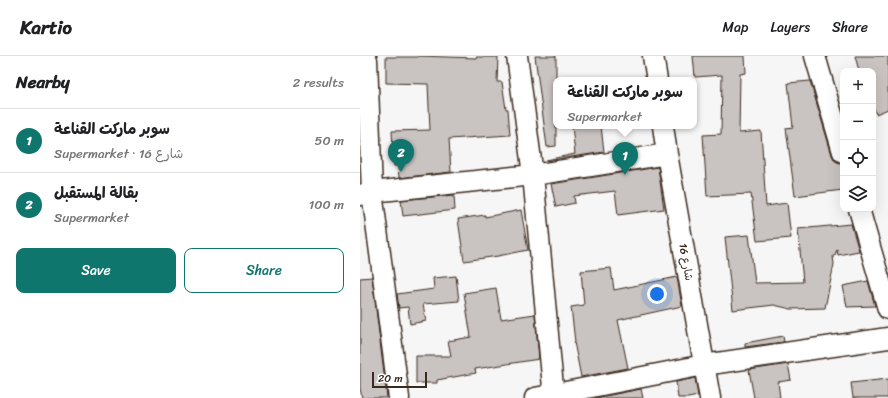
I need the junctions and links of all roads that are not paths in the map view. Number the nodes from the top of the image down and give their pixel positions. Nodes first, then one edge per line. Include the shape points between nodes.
1 (364, 56) edge
2 (517, 56) edge
3 (653, 56) edge
4 (815, 56) edge
5 (656, 77) edge
6 (663, 129) edge
7 (840, 142) edge
8 (667, 154) junction
9 (533, 175) junction
10 (366, 194) edge
11 (860, 212) edge
12 (888, 309) edge
13 (888, 338) edge
14 (704, 365) junction
15 (547, 397) edge
16 (399, 398) edge
17 (710, 398) edge

1 - 10 street via 367,60
2 - 9 street
3 - 5 street
4 - 7 street
6 - 8 street, شارع 16
8 - 9 street
8 - 14 street, شارع 16
9 - 10 street
9 - 15 street
10 - 16 street
11 - 12 street
13 - 14 street
14 - 15 street
14 - 17 street, شارع 16

